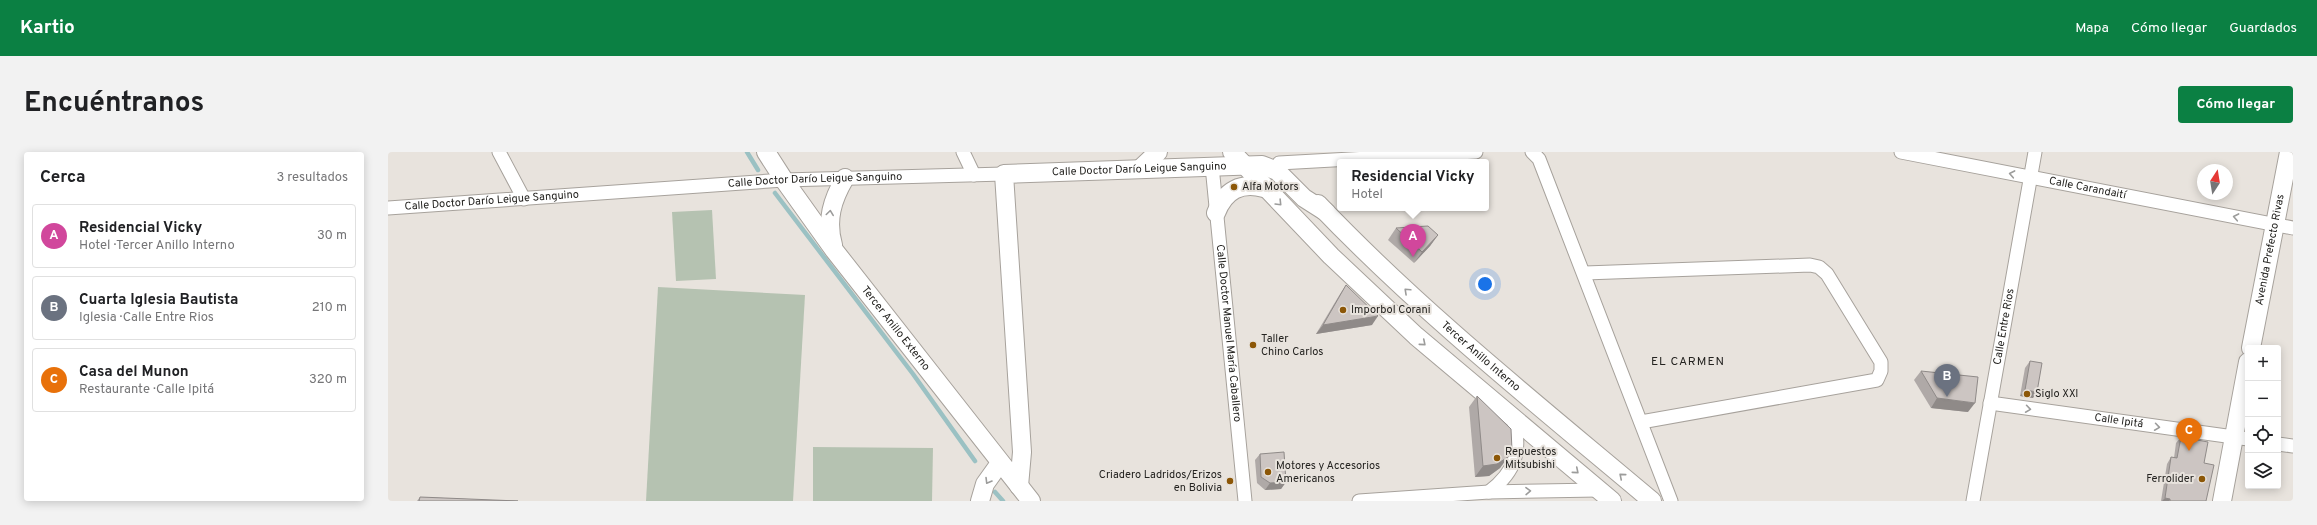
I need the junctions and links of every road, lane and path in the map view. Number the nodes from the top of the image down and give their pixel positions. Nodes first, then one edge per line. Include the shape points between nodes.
1 (499, 152) edge
2 (766, 152) edge
3 (963, 152) edge
4 (1158, 152) edge
5 (1476, 152) edge
6 (1901, 152) edge
7 (2035, 152) edge
8 (2289, 152) edge
9 (1535, 155) edge
10 (1239, 156) edge
11 (1341, 156) edge
12 (1273, 158) edge
13 (1212, 166) junction
14 (1141, 168) junction
15 (1004, 174) junction
16 (974, 175) junction
17 (2030, 177) junction
18 (845, 178) junction
19 (779, 181) junction
20 (1264, 188) junction
21 (524, 199) junction
22 (388, 208) edge
23 (1326, 212) junction
24 (1216, 213) junction
25 (2274, 224) junction
26 (2293, 228) edge
27 (834, 250) junction
28 (1585, 273) junction
29 (2252, 345) edge
30 (2246, 381) edge
31 (1990, 403) junction
32 (1513, 418) junction
33 (1641, 422) junction
34 (2241, 438) edge
35 (2281, 444) edge
36 (2293, 446) edge
37 (1000, 463) junction
38 (1665, 485) junction
39 (1019, 486) junction
40 (1598, 490) junction
41 (1490, 492) junction
42 (1456, 498) edge
43 (980, 501) edge
44 (1031, 501) edge
45 (1245, 501) edge
46 (1359, 501) edge
47 (1612, 501) edge
48 (1652, 501) edge
49 (1671, 501) edge
50 (1973, 501) edge
51 (2222, 501) edge

1 - 21 street
2 - 19 street, Tercer Anillo Externo
3 - 16 street
4 - 14 street
5 - 11 street
17 -> 6 street, Calle Carandaití
7 - 17 street, Calle Entre Rios
8 - 25 street, Avenida Prefecto Rivas
9 - 28 street
10 - 13 street, Calle Doctor Darío Leigue Sanguino
10 - 20 street
10 - 23 street, Calle Doctor Darío Leigue Sanguino via 1270,167 1304,198
11 - 12 street
12 - 23 street, Tercer Anillo Interno
13 - 14 street, Calle Doctor Darío Leigue Sanguino
13 - 24 street, Calle Doctor Manuel María Caballero
14 - 15 street, Calle Doctor Darío Leigue Sanguino
15 - 16 street, Calle Doctor Darío Leigue Sanguino
15 - 39 street via 1022,452
16 - 18 street, Calle Doctor Darío Leigue Sanguino
25 -> 17 street, Calle Carandaití
17 - 31 street, Calle Entre Rios
18 - 19 street, Calle Doctor Darío Leigue Sanguino
27 -> 18 street via 829,221 832,206
19 - 21 street, Calle Doctor Darío Leigue Sanguino
19 - 27 street, Tercer Anillo Externo
20 - 24 street via 1240,186 1220,201
20 -> 32 street via 1416,336
21 - 22 street, Calle Doctor Darío Leigue Sanguino
48 -> 23 street, Tercer Anillo Interno via 1437,319 1354,242
24 - 45 street, Calle Doctor Manuel María Caballero
25 - 26 street, Calle Carandaití
25 - 29 street, Avenida Prefecto Rivas
27 - 37 street, Tercer Anillo Externo
28 - 33 street
28 - 33 street via 1810,265 1819,267 1827,274 1881,362 1882,371 1877,380
30 - 34 street
31 -> 34 street, Calle Ipitá
31 - 50 street, Calle Entre Rios
32 -> 40 street
32 - 41 street via 1518,435 1514,462 1503,482
33 - 38 street
34 - 51 street
35 - 36 street
37 - 39 street, Tercer Anillo Externo
37 -> 43 street via 985,484
38 - 48 street via 1662,496
38 - 49 street
39 - 44 street, Tercer Anillo Externo
41 -> 40 street
40 - 47 street
41 - 42 street
42 - 46 street

